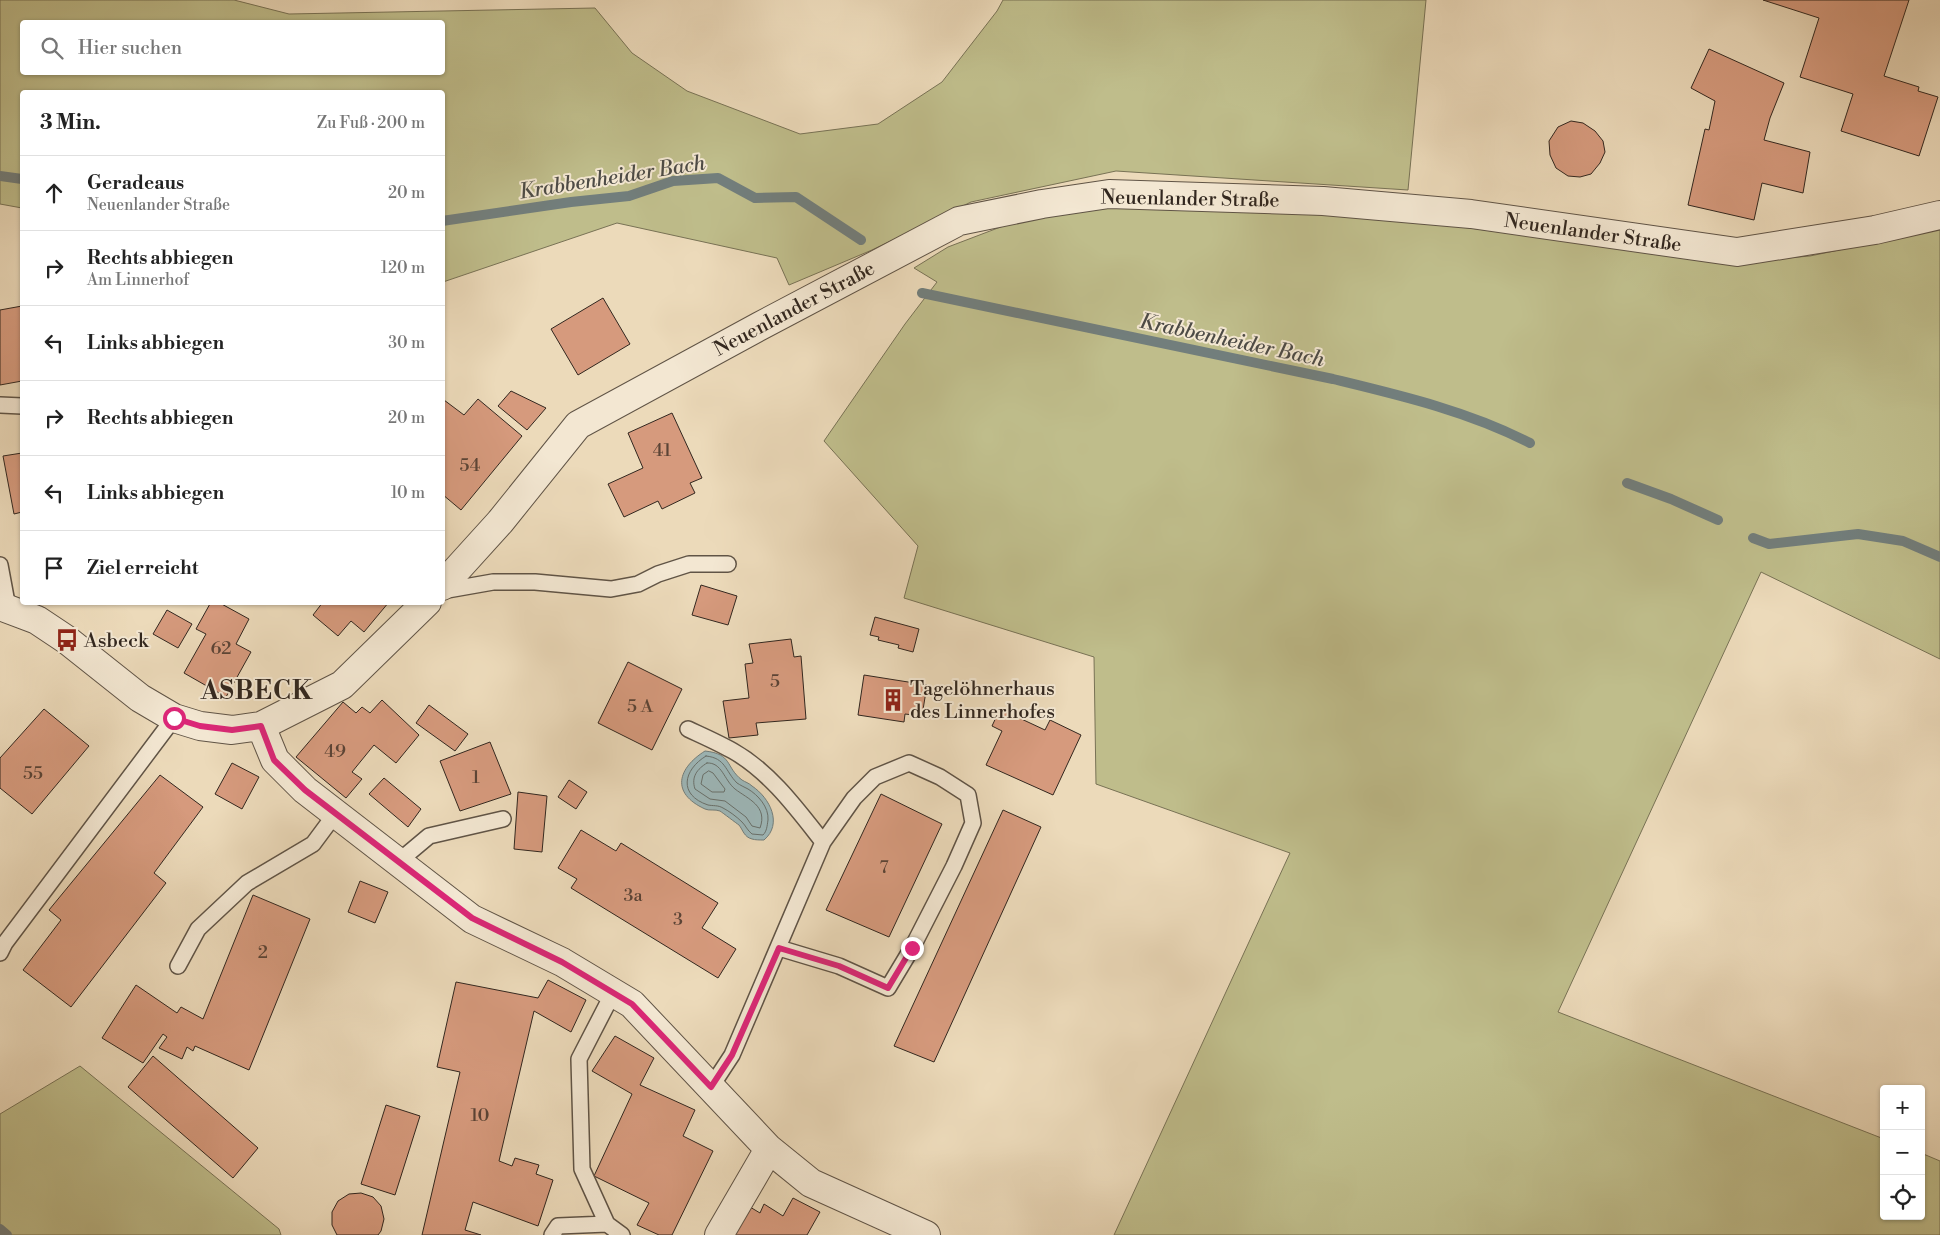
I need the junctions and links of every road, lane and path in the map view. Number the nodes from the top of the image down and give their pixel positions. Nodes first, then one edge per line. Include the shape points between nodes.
1 (1940, 215) edge
2 (0, 406) edge
3 (20, 406) edge
4 (728, 564) dead end
5 (0, 565) edge
6 (445, 583) edge
7 (445, 590) edge
8 (424, 605) edge
9 (4, 607) edge
10 (174, 718) junction
11 (261, 726) junction
12 (688, 729) dead end
13 (336, 813) junction
14 (503, 819) dead end
15 (823, 842) junction
16 (398, 862) junction
17 (779, 948) junction
18 (0, 953) edge
19 (178, 966) dead end
20 (613, 993) junction
21 (711, 1087) junction
22 (770, 1149) junction
23 (607, 1224) junction
24 (552, 1235) edge
25 (622, 1235) edge
26 (719, 1235) edge
27 (926, 1235) edge

1 - 6 street, Neuenlander Straße via 1875,230 1737,252 1471,214 1323,201 1109,194 959,221 578,425 500,522
2 - 3 lane
4 - 7 lane via 689,564 638,584 611,589 493,582
5 - 9 lane
8 - 11 street via 342,685
9 - 10 street via 37,620 140,698
10 - 11 street via 200,726 232,730
10 - 18 lane
11 - 13 street via 274,760 305,790
12 - 15 lane via 734,751 762,772
13 - 16 street
13 - 19 lane via 313,844 247,883 198,929
14 - 16 lane via 429,836
15 - 17 lane
15 - 17 lane via 854,798 875,777 909,763 968,795 973,823 912,948 888,988 839,966
16 - 20 street via 472,918 562,962
17 - 21 lane via 732,1055
20 - 21 street via 632,1004
20 - 23 lane via 579,1059 582,1168
21 - 22 street
22 - 26 street
22 - 27 street via 811,1183
23 - 24 lane via 558,1226
23 - 25 lane

